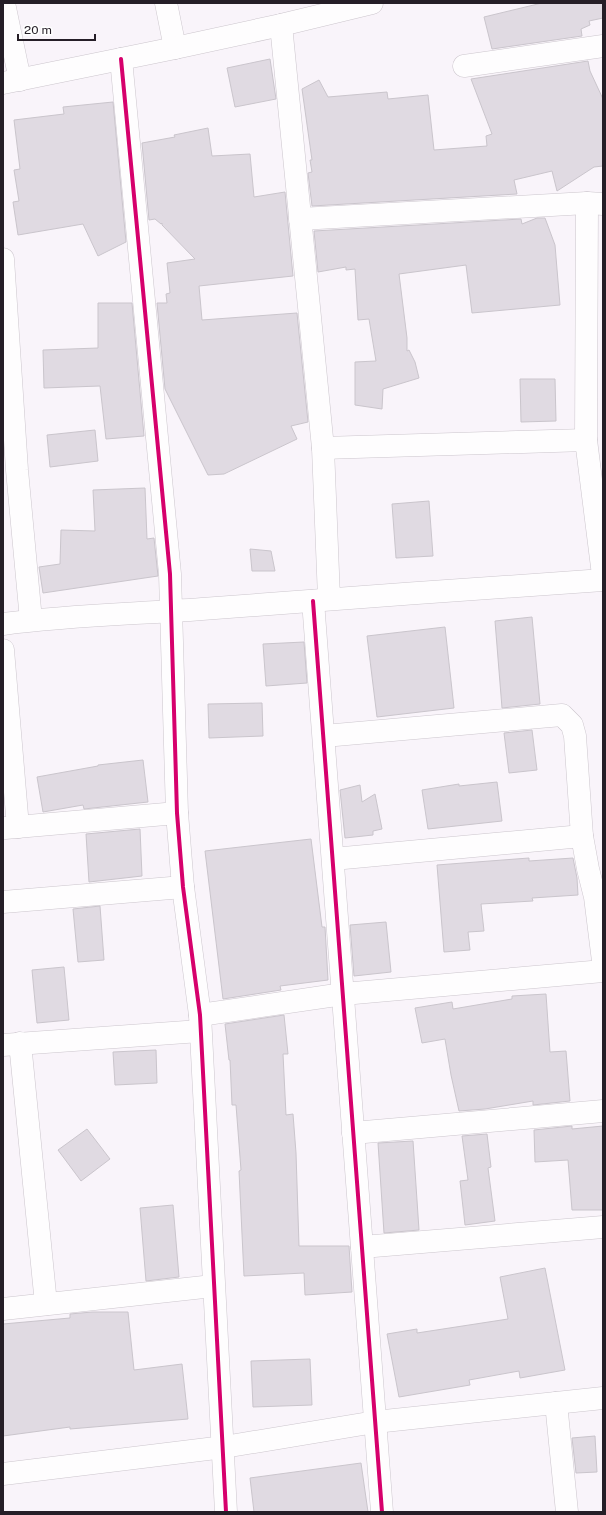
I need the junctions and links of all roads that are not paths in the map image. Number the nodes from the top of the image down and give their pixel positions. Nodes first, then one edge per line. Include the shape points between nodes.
1 (4, 3) edge
2 (166, 3) edge
3 (372, 3) edge
4 (293, 16) edge
5 (603, 46) edge
6 (175, 48) junction
7 (121, 59) junction
8 (464, 66) dead end
9 (12, 82) edge
10 (595, 204) edge
11 (300, 219) junction
12 (3, 259) edge
13 (6, 354) edge
14 (586, 440) junction
15 (323, 448) junction
16 (10, 470) edge
17 (603, 575) edge
18 (603, 580) edge
19 (321, 600) junction
20 (171, 612) junction
21 (31, 620) junction
22 (3, 624) edge
23 (3, 650) edge
24 (324, 736) junction
25 (177, 813) junction
26 (11, 828) edge
27 (582, 836) junction
28 (333, 859) junction
29 (183, 887) junction
30 (599, 896) edge
31 (3, 902) edge
32 (603, 961) edge
33 (603, 971) edge
34 (343, 994) junction
35 (200, 1023) junction
36 (12, 1044) edge
37 (603, 1111) edge
38 (353, 1133) junction
39 (603, 1226) edge
40 (362, 1247) junction
41 (214, 1286) junction
42 (46, 1304) junction
43 (3, 1309) edge
44 (603, 1398) edge
45 (556, 1403) junction
46 (375, 1422) junction
47 (224, 1447) junction
48 (3, 1474) edge
49 (226, 1512) edge
50 (382, 1512) edge
51 (568, 1512) edge

1 - 9 street
2 - 6 street
3 - 4 street
4 - 6 street
4 - 11 street
5 - 8 street
6 - 7 street
7 - 9 street
7 - 20 street via 170,574
10 - 11 street
10 - 14 street
11 - 15 street
12 - 13 street
13 - 16 street
14 - 15 street
14 - 17 street
15 - 19 street
16 - 21 street
18 - 19 street
19 - 20 street
19 - 24 street
20 - 21 street
20 - 25 street
21 - 22 street
23 - 26 street
24 - 27 street via 562,715 572,725 575,736
24 - 28 street
25 - 26 street
25 - 29 street
27 - 28 street
27 - 30 street via 588,869
28 - 34 street
29 - 31 street
29 - 35 street
30 - 32 street
33 - 34 street
34 - 35 street
34 - 38 street
35 - 36 street
35 - 41 street
36 - 42 street
37 - 38 street
38 - 40 street
39 - 40 street
40 - 46 street
41 - 42 street
41 - 47 street
42 - 43 street
44 - 45 street
45 - 46 street
45 - 51 street
46 - 47 street
46 - 50 street
47 - 48 street
47 - 49 street

